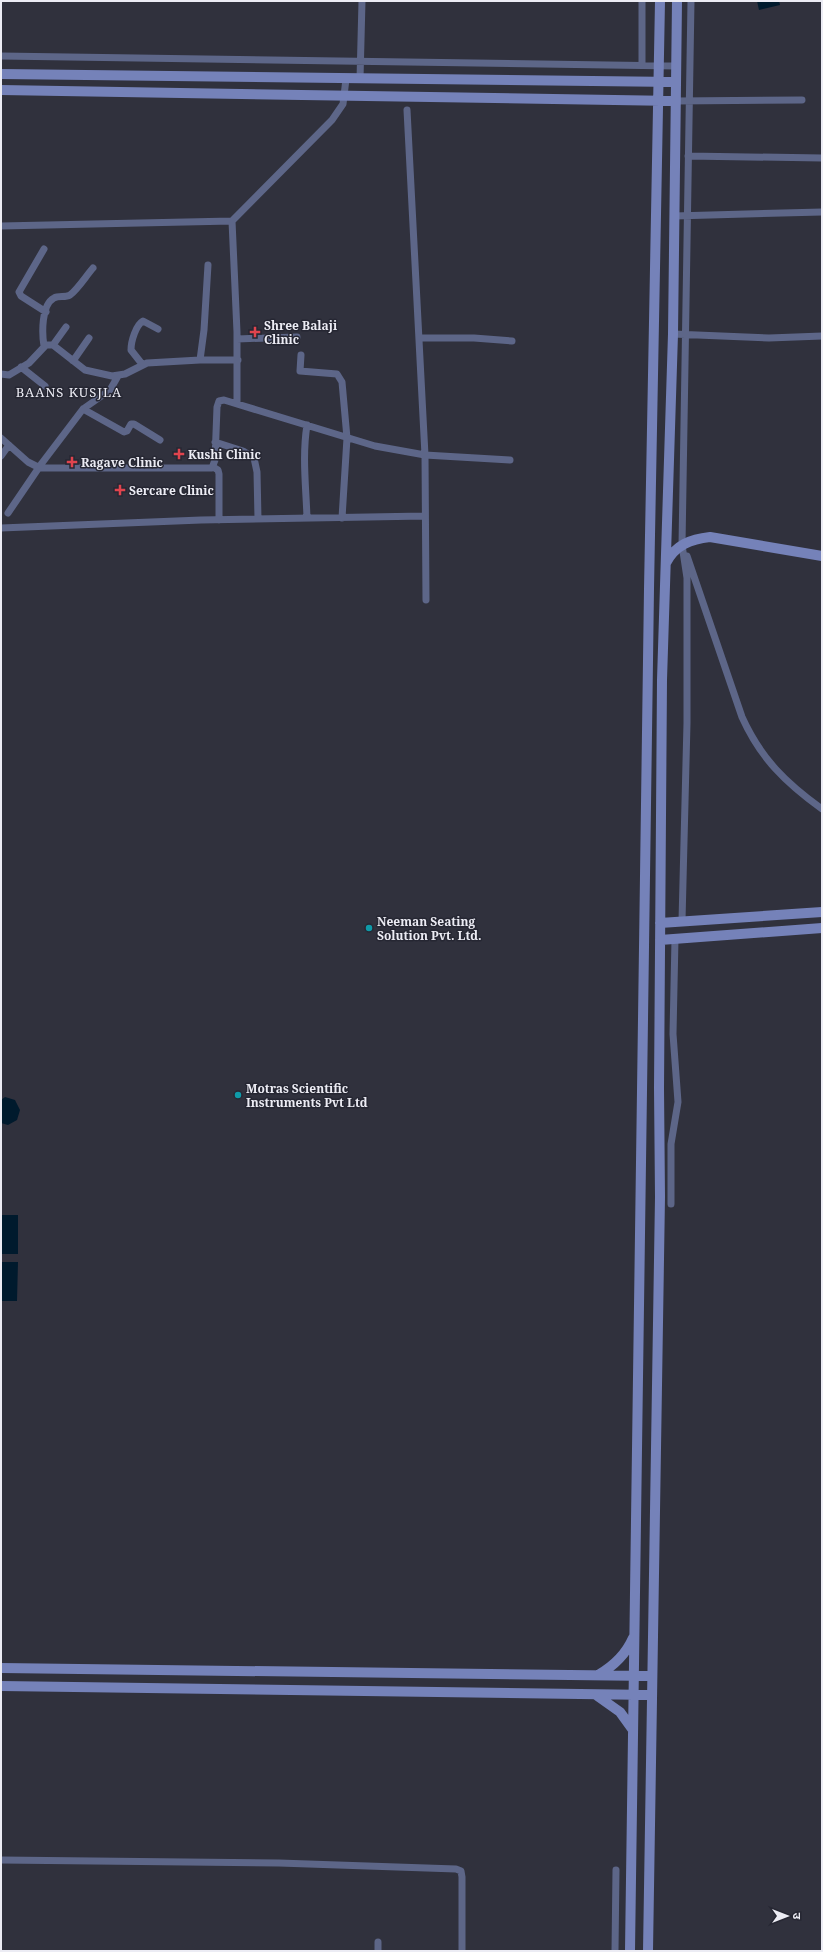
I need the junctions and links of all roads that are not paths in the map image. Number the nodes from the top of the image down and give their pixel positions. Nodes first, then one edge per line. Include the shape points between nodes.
1 (362, 1) edge
2 (642, 1) edge
3 (660, 1) edge
4 (677, 1) edge
5 (691, 1) edge
6 (1, 56) edge
7 (361, 62) junction
8 (642, 64) junction
9 (659, 65) junction
10 (676, 66) junction
11 (1, 74) edge
12 (346, 79) junction
13 (360, 79) junction
14 (659, 82) junction
15 (676, 82) junction
16 (1, 90) edge
17 (345, 95) junction
18 (802, 100) dead end
19 (658, 101) junction
20 (676, 101) junction
21 (690, 101) junction
22 (407, 110) dead end
23 (688, 156) junction
24 (822, 158) edge
25 (822, 212) edge
26 (674, 216) junction
27 (687, 216) junction
28 (232, 220) junction
29 (1, 226) edge
30 (44, 250) dead end
31 (208, 264) dead end
32 (93, 268) dead end
33 (46, 312) junction
34 (66, 327) dead end
35 (158, 329) dead end
36 (673, 334) junction
37 (686, 335) junction
38 (822, 336) edge
39 (297, 337) dead end
40 (89, 338) dead end
41 (419, 338) junction
42 (237, 339) junction
43 (512, 341) dead end
44 (53, 345) junction
45 (44, 346) junction
46 (301, 355) dead end
47 (73, 360) junction
48 (200, 360) junction
49 (238, 360) junction
50 (142, 364) junction
51 (21, 367) junction
52 (1, 374) edge
53 (118, 376) junction
54 (45, 386) dead end
55 (237, 403) junction
56 (83, 408) junction
57 (307, 425) junction
58 (1, 438) edge
59 (347, 438) junction
60 (160, 440) dead end
61 (215, 442) junction
62 (9, 445) junction
63 (425, 455) junction
64 (1, 456) edge
65 (510, 460) dead end
66 (213, 467) junction
67 (40, 468) junction
68 (8, 513) dead end
69 (425, 516) junction
70 (307, 518) junction
71 (342, 518) junction
72 (258, 519) junction
73 (219, 520) junction
74 (1, 528) edge
75 (682, 545) junction
76 (822, 556) edge
77 (665, 566) junction
78 (649, 589) junction
79 (426, 600) dead end
80 (650, 619) junction
81 (663, 619) junction
82 (822, 809) edge
83 (822, 912) edge
84 (682, 921) junction
85 (660, 923) junction
86 (822, 928) edge
87 (675, 939) junction
88 (660, 940) junction
89 (641, 1197) junction
90 (660, 1197) junction
91 (671, 1204) dead end
92 (635, 1634) junction
93 (1, 1668) edge
94 (596, 1676) junction
95 (634, 1676) junction
96 (652, 1676) junction
97 (1, 1686) edge
98 (596, 1695) junction
99 (652, 1695) junction
100 (634, 1696) junction
101 (633, 1730) junction
102 (1, 1860) edge
103 (616, 1870) dead end
104 (378, 1942) dead end
105 (378, 1951) edge
106 (462, 1951) edge
107 (615, 1951) edge
108 (630, 1951) edge
109 (648, 1951) edge

1 - 7 street
2 - 8 street
3 - 9 main road
4 - 10 main road
5 - 21 street
6 - 7 street
7 - 8 street
7 - 13 street
8 - 9 street
9 - 10 street
9 - 14 main road
10 - 15 main road
11 - 12 main road
12 - 13 main road
12 - 17 street
13 - 14 main road
14 - 15 main road
14 - 19 main road
15 - 20 main road
16 - 17 main road
17 - 19 main road
17 - 28 street via 342,107 332,120
18 - 21 street
19 - 20 main road
19 - 78 main road
20 - 21 street
20 - 26 main road
21 - 23 street
22 - 41 street
23 - 24 street
23 - 27 street
25 - 27 street
26 - 27 street
26 - 36 main road
27 - 37 street
28 - 29 street
28 - 42 street
30 - 33 street via 19,292 21,296
31 - 48 street
32 - 33 street via 70,294 54,298
33 - 45 street via 42,328
34 - 44 street
35 - 50 street via 144,321 133,339 131,350
36 - 37 street
36 - 77 main road
37 - 38 street via 769,338
37 - 75 street
39 - 42 street
40 - 47 street
41 - 43 street
41 - 63 street
42 - 49 street
44 - 45 street
44 - 47 street
45 - 51 street via 29,363
46 - 59 street via 300,371 337,374 342,382
47 - 53 street via 85,370
48 - 49 street
48 - 50 street
49 - 55 street
50 - 53 street
51 - 52 street via 9,375
51 - 54 street
53 - 56 street via 110,390
55 - 57 street
55 - 61 street via 224,400 218,403
56 - 60 street via 124,432 131,424 136,424
56 - 67 street
57 - 59 street
57 - 70 street via 304,468
58 - 62 street
59 - 63 street via 374,446
59 - 71 street
61 - 66 street
61 - 72 street via 243,451 254,458 257,472
62 - 64 street
62 - 67 street via 28,462
63 - 65 street
63 - 69 street
66 - 67 street
66 - 73 street via 219,474
67 - 68 street
69 - 71 street
69 - 79 street
70 - 71 street
70 - 72 street
72 - 73 street
73 - 74 street
75 - 76 main road via 692,540 710,537
75 - 77 main road via 672,552
75 - 82 street via 751,737 773,768
75 - 84 street via 686,578
77 - 78 main road
77 - 81 main road
78 - 80 main road
80 - 81 main road
80 - 89 main road
81 - 85 main road
83 - 84 main road
84 - 85 main road
85 - 88 main road
86 - 87 main road
87 - 88 main road
87 - 91 street via 673,1034 678,1102 671,1144
88 - 90 main road
89 - 90 main road
89 - 92 main road
90 - 96 main road
92 - 94 main road via 628,1648 607,1670
92 - 95 main road
93 - 94 main road
94 - 95 main road
95 - 96 main road
95 - 100 main road
96 - 99 main road
97 - 98 main road
98 - 100 main road
98 - 101 main road via 620,1712
99 - 100 main road
99 - 109 main road
100 - 101 main road
101 - 108 main road
102 - 106 street via 280,1863 456,1869 462,1877
103 - 107 street
104 - 105 street

